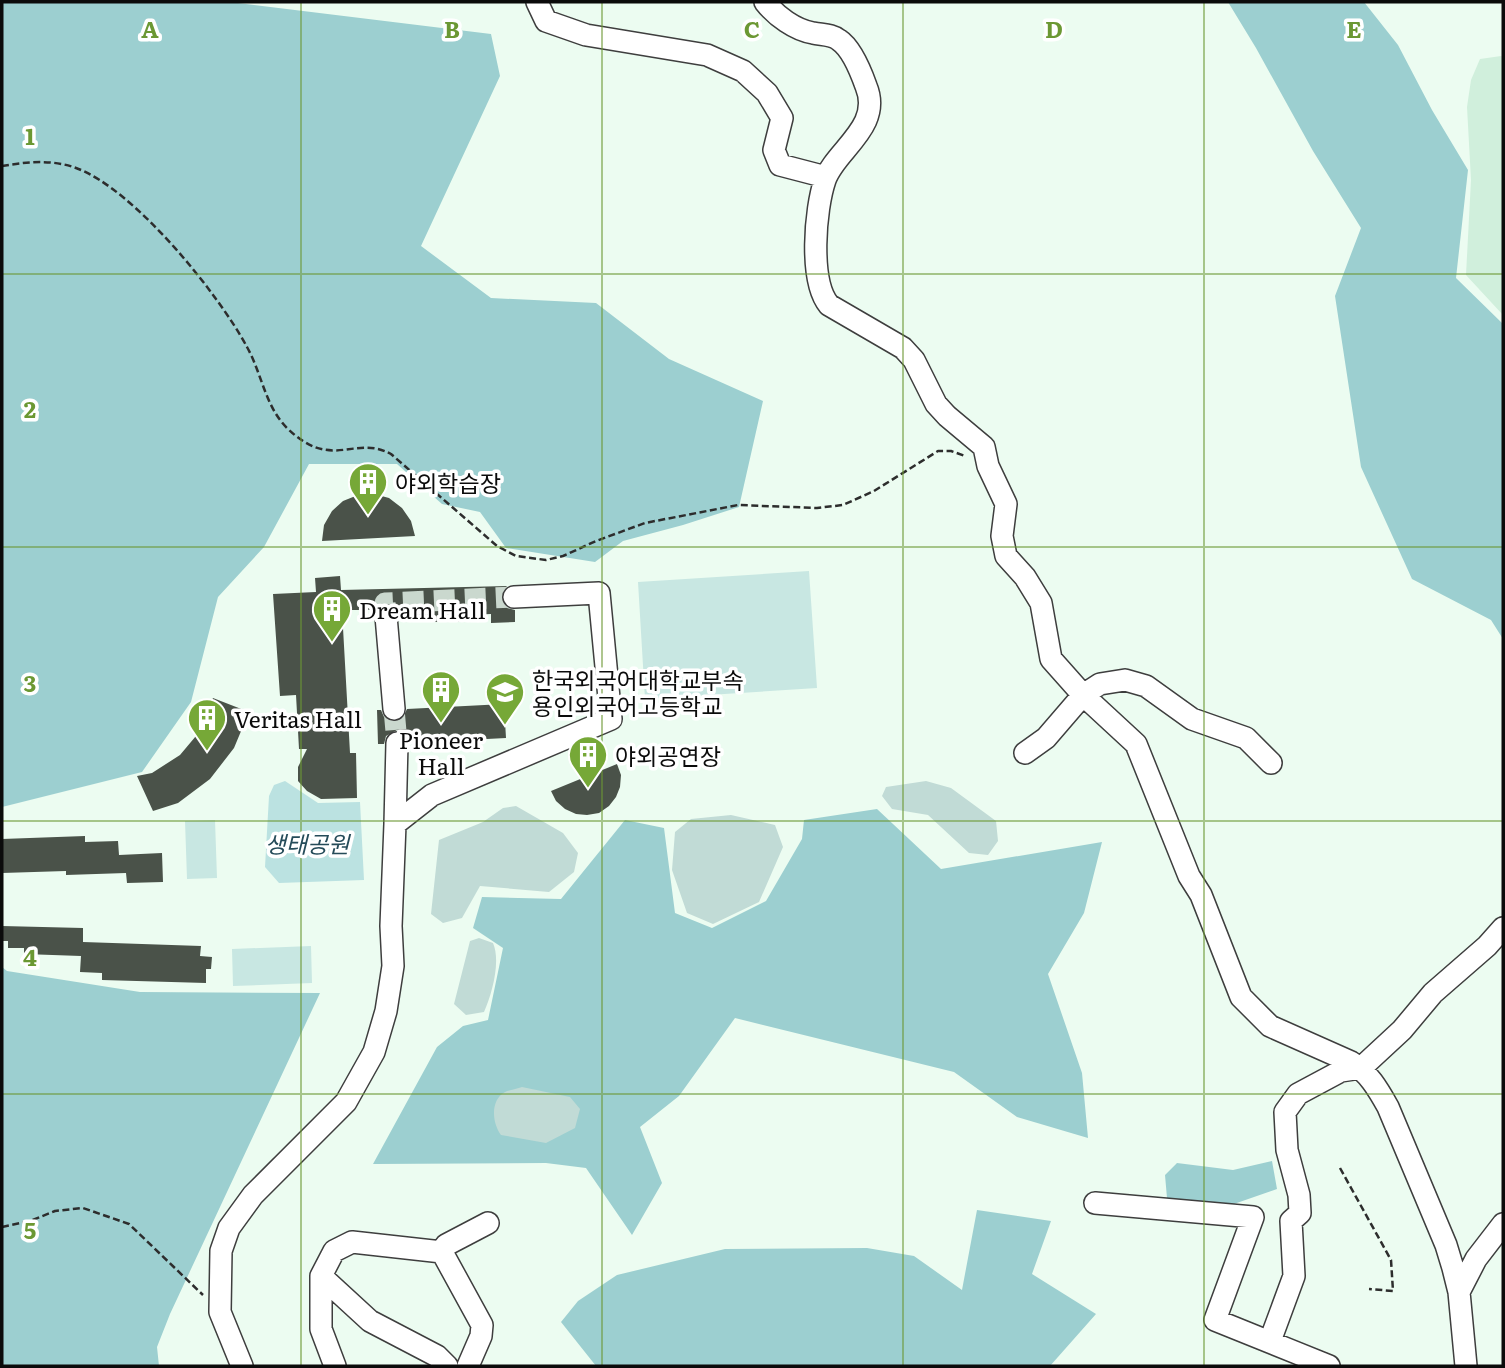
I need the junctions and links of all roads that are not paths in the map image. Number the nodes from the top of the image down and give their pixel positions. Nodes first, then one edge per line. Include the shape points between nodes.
1 (538, 2) edge
2 (765, 2) edge
3 (826, 177) junction
4 (514, 597) tunnel mouth
5 (386, 616) dead end
6 (1083, 695) junction
7 (394, 709) tunnel mouth
8 (397, 743) tunnel mouth
9 (1026, 753) dead end
10 (1271, 763) dead end
11 (395, 824) junction
12 (1503, 928) edge
13 (1361, 1068) junction
14 (1095, 1203) dead end
15 (488, 1223) dead end
16 (1503, 1224) edge
17 (442, 1252) junction
18 (321, 1276) junction
19 (1459, 1292) junction
20 (1270, 1341) junction
21 (242, 1366) edge
22 (335, 1366) edge
23 (447, 1366) edge
24 (468, 1366) edge
25 (1329, 1366) edge
26 (1466, 1366) edge

1 - 3 street via 546,21 586,35 707,55 743,71 767,93 782,118 774,150 780,165
2 - 3 street via 798,28 842,42 866,84 869,100 863,125
3 - 6 street via 815,255 822,296 829,305 903,348 936,404 984,447 1006,504 1002,536 1006,556 1041,603 1051,659
4 - 11 street via 599,593 611,719 432,795
5 - 7 street
6 - 9 street via 1046,738
6 - 10 street via 1100,684 1125,680 1146,686 1192,719 1245,738
6 - 13 street via 1136,744 1241,997 1270,1026
8 - 11 street
11 - 21 street via 390,926 393,966 374,1052 346,1102 254,1195 229,1228 221,1251 220,1311
12 - 13 street
13 - 19 street via 1388,1107 1446,1245
13 - 20 street via 1341,1071 1298,1094 1285,1112 1287,1150 1300,1213 1291,1221 1294,1276
14 - 20 street via 1253,1217 1215,1320
15 - 17 street via 446,1245
16 - 19 street via 1476,1259
17 - 18 street via 352,1242 334,1251
17 - 24 street via 482,1325
18 - 22 street via 321,1329
18 - 23 street via 370,1321 437,1356
19 - 26 street
20 - 25 street

